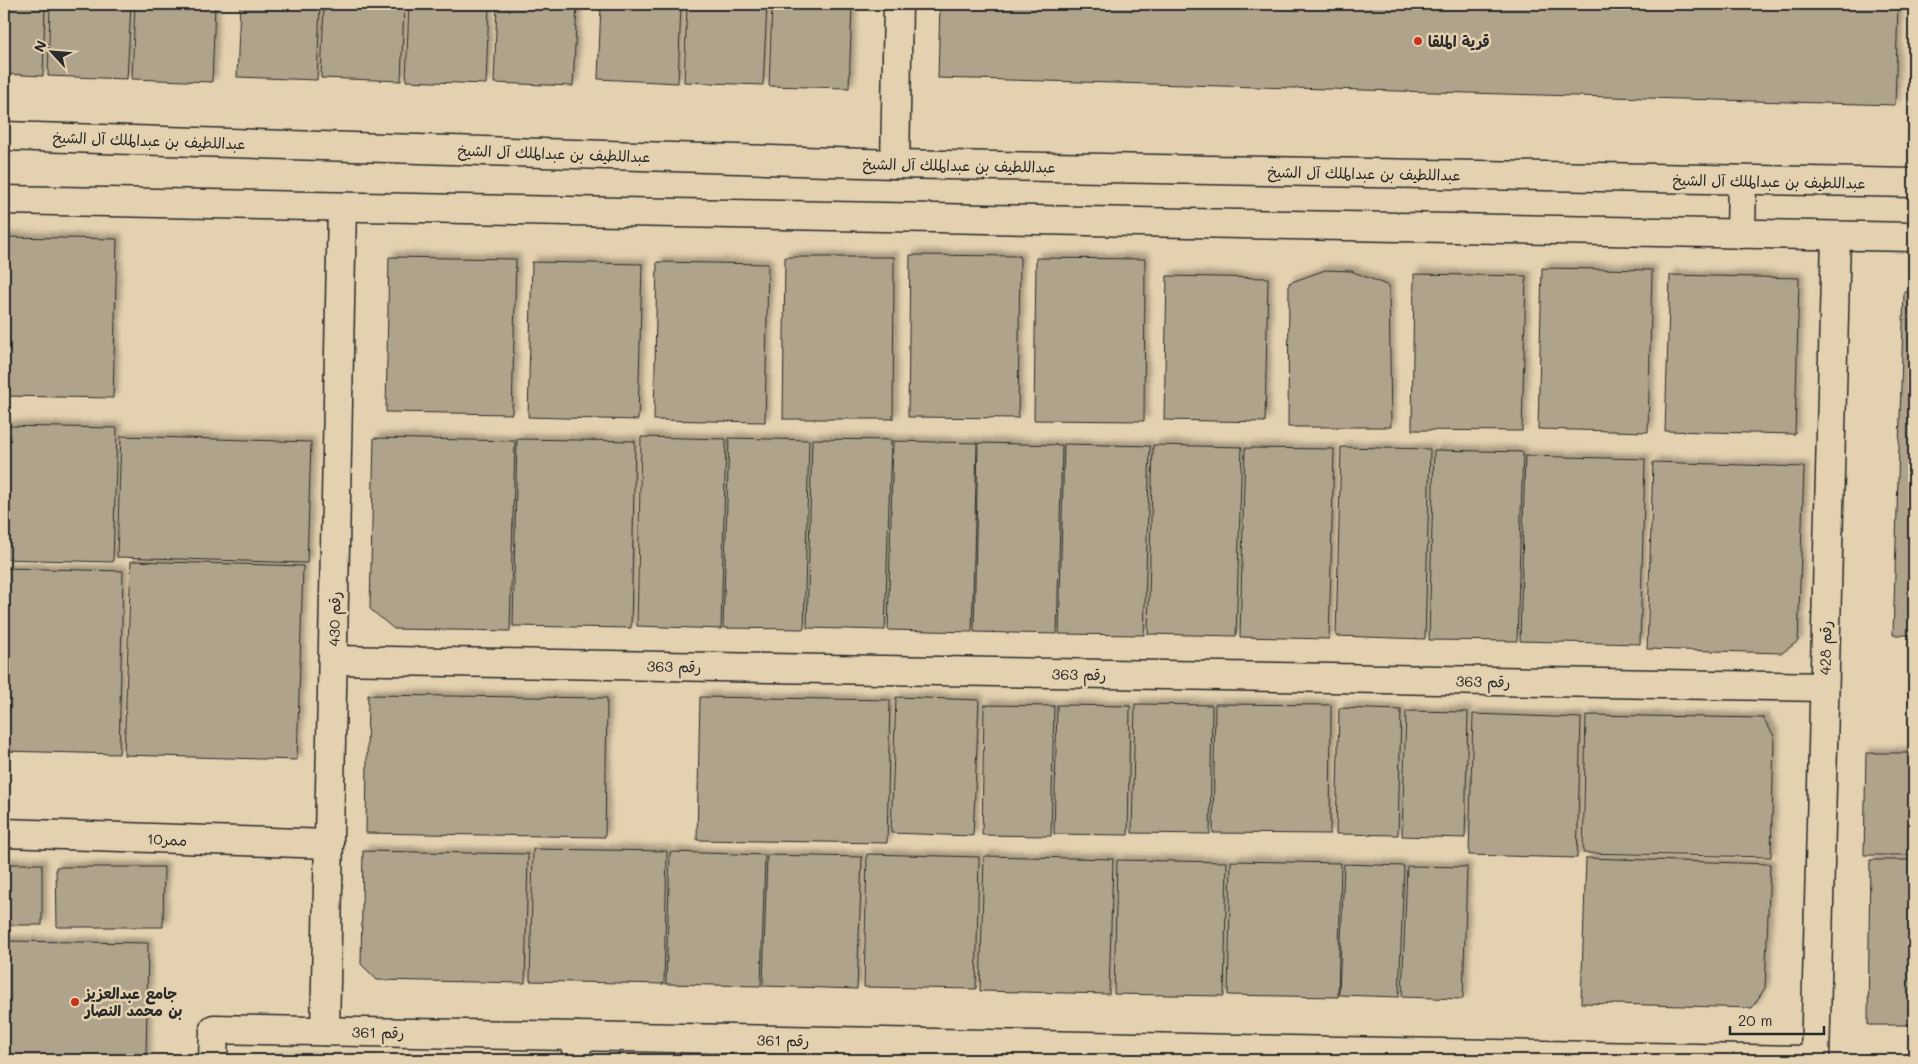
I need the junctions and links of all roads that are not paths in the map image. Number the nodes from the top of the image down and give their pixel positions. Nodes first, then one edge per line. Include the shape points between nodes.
1 (898, 4) edge
2 (4, 136) edge
3 (896, 164) junction
4 (1742, 181) junction
5 (1914, 183) edge
6 (4, 200) edge
7 (342, 207) junction
8 (1741, 234) junction
9 (1836, 236) junction
10 (1914, 236) edge
11 (333, 660) junction
12 (1824, 687) junction
13 (4, 833) edge
14 (329, 844) junction
15 (325, 1031) junction
16 (577, 1048) edge
17 (1567, 1058) edge
18 (213, 1060) edge
19 (1801, 1060) edge
20 (1815, 1060) edge

1 - 3 street
2 - 3 street, عبداللطيف بن عبدالملك آل الشيخ
3 - 4 street, عبداللطيف بن عبدالملك آل الشيخ
4 - 5 street, عبداللطيف بن عبدالملك آل الشيخ
4 - 8 street
6 - 7 street
7 - 8 street
7 - 11 street, رقم 430
8 - 9 street
9 - 10 street
9 - 12 street, رقم 428
11 - 12 street, رقم 363
11 - 14 street, رقم 430
12 - 20 street, رقم 428
13 - 14 street, ممر10
14 - 15 street, رقم 430
15 - 16 street, رقم 361
15 - 18 street, رقم 361 via 214,1029
16 - 17 street, رقم 361
17 - 19 street, رقم 361

